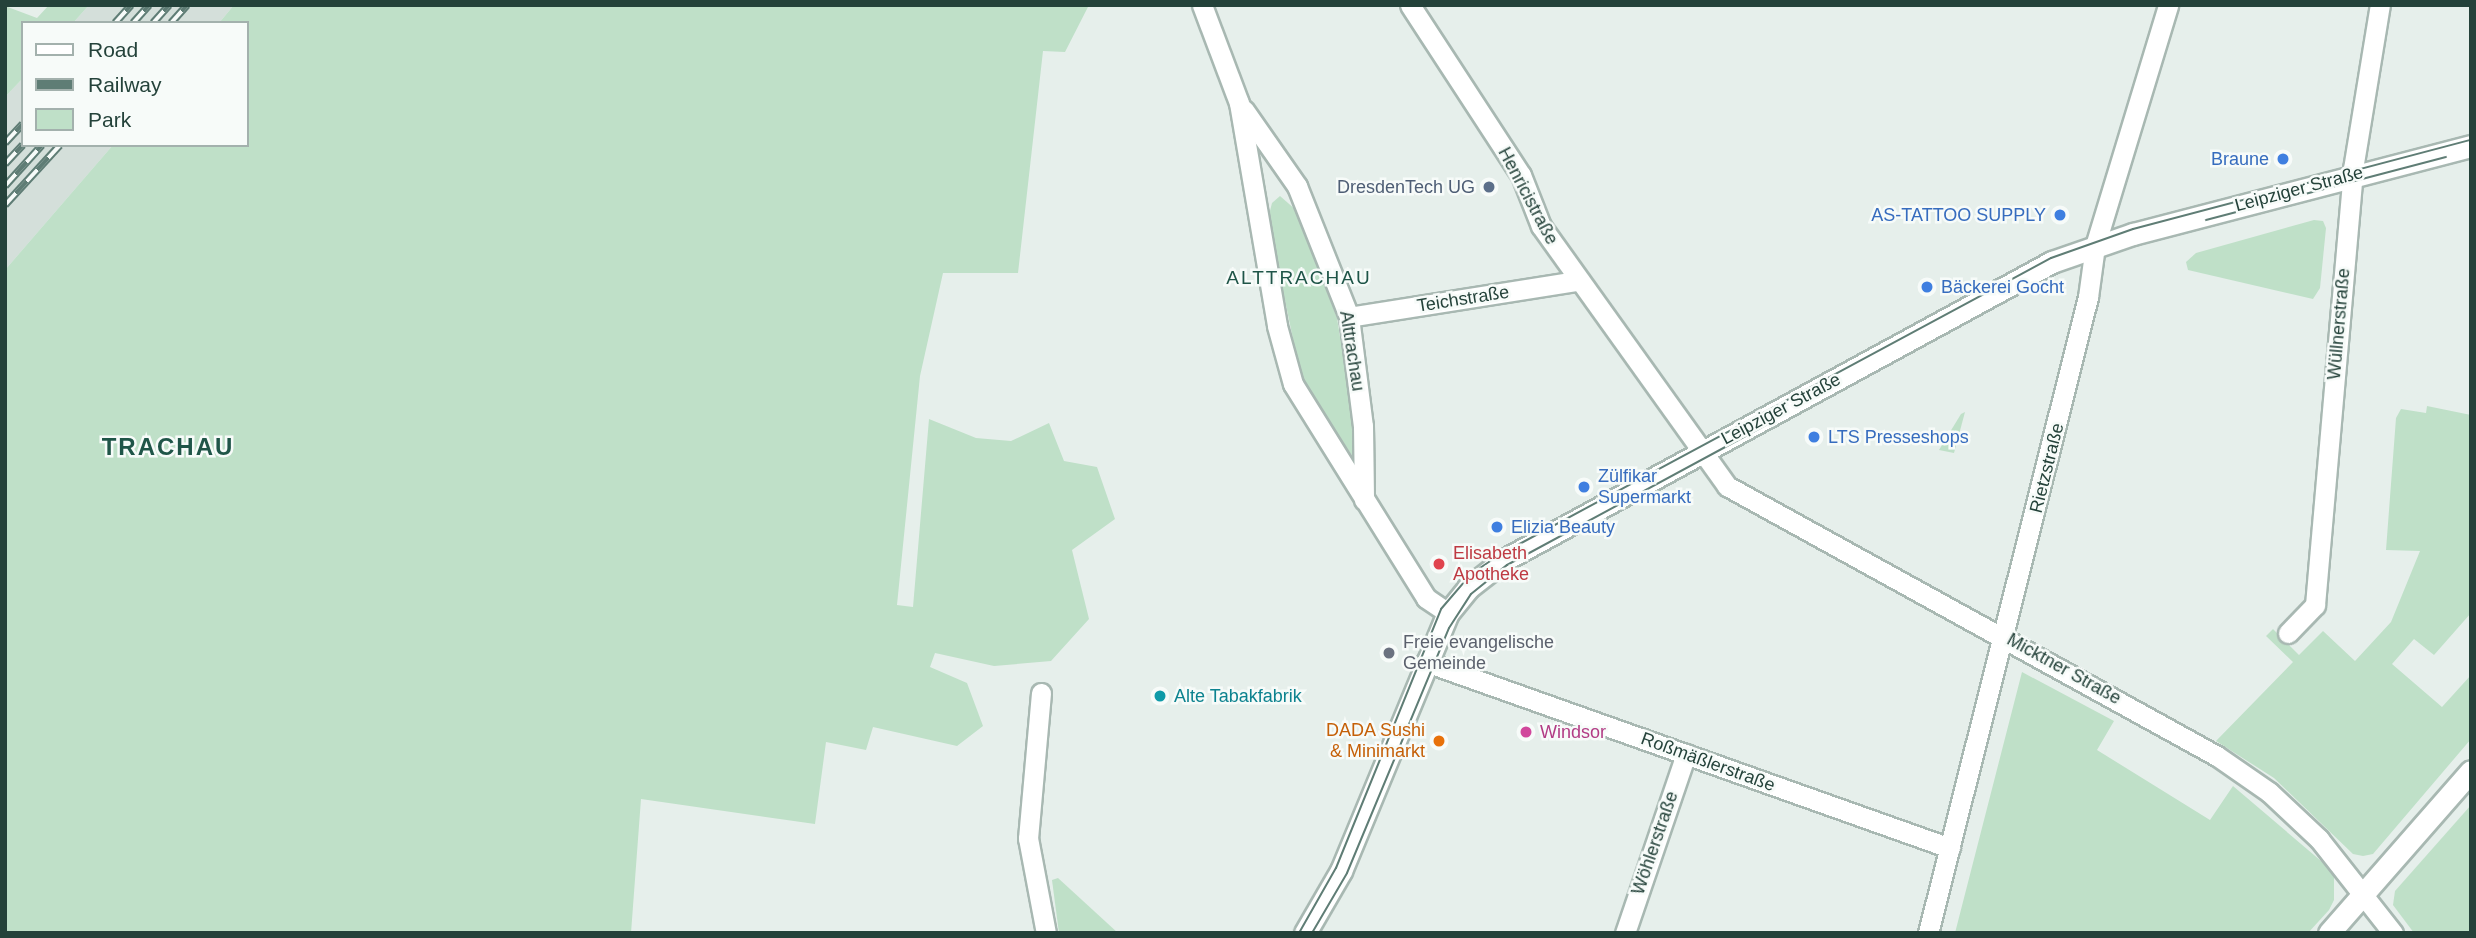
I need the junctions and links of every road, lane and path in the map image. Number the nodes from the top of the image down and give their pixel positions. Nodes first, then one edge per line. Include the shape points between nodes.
1 (1202, 5) edge
2 (1410, 5) edge
3 (2168, 5) edge
4 (2380, 5) edge
5 (1239, 103) junction
6 (2471, 146) edge
7 (2353, 174) junction
8 (2095, 246) junction
9 (1577, 281) junction
10 (1349, 317) junction
11 (1699, 452) junction
12 (1364, 500) junction
13 (1448, 613) junction
14 (2288, 633) dead end
15 (2006, 636) junction
16 (1426, 662) junction
17 (1041, 693) dead end
18 (1686, 754) junction
19 (2471, 771) edge
20 (1950, 848) junction
21 (2365, 893) junction
22 (1046, 933) edge
23 (1305, 933) edge
24 (1625, 933) edge
25 (1928, 933) edge
26 (2329, 933) edge
27 (2393, 933) edge

1 - 5 street, Alttrachau
2 - 9 street, Henricistraße via 1521,175 1541,226
3 - 8 street, Rietzstraße
4 - 7 street, Wüllnerstraße
5 - 10 street, Alttrachau via 1297,186
5 - 12 street, Alttrachau via 1277,326 1293,384
6 - 7 main road, Leipziger Straße
7 - 8 main road, Leipziger Straße
7 - 14 street, Wüllnerstraße via 2315,606
8 - 11 main road, Leipziger Straße via 1996,289
8 - 15 street, Rietzstraße via 2088,297
9 - 10 street, Teichstraße
9 - 11 street, Henricistraße
10 - 12 street, Alttrachau via 1363,426
11 - 13 main road, Leipziger Straße via 1504,560 1468,588
11 - 15 street, Micktner Straße via 1727,486
12 - 13 street, Alttrachau via 1426,598
13 - 16 main road, Leipziger Straße
15 - 20 street, Rietzstraße
15 - 21 street, Micktner Straße via 2179,734 2269,792 2319,839
16 - 18 street, Roßmäßlerstraße
16 - 23 main road, Leipziger Straße via 1341,871
17 - 22 street via 1028,838
18 - 20 street, Roßmäßlerstraße
18 - 24 street, Wöhlerstraße
19 - 21 main road
20 - 25 street, Rietzstraße
21 - 26 main road
21 - 27 street, Micktner Straße

